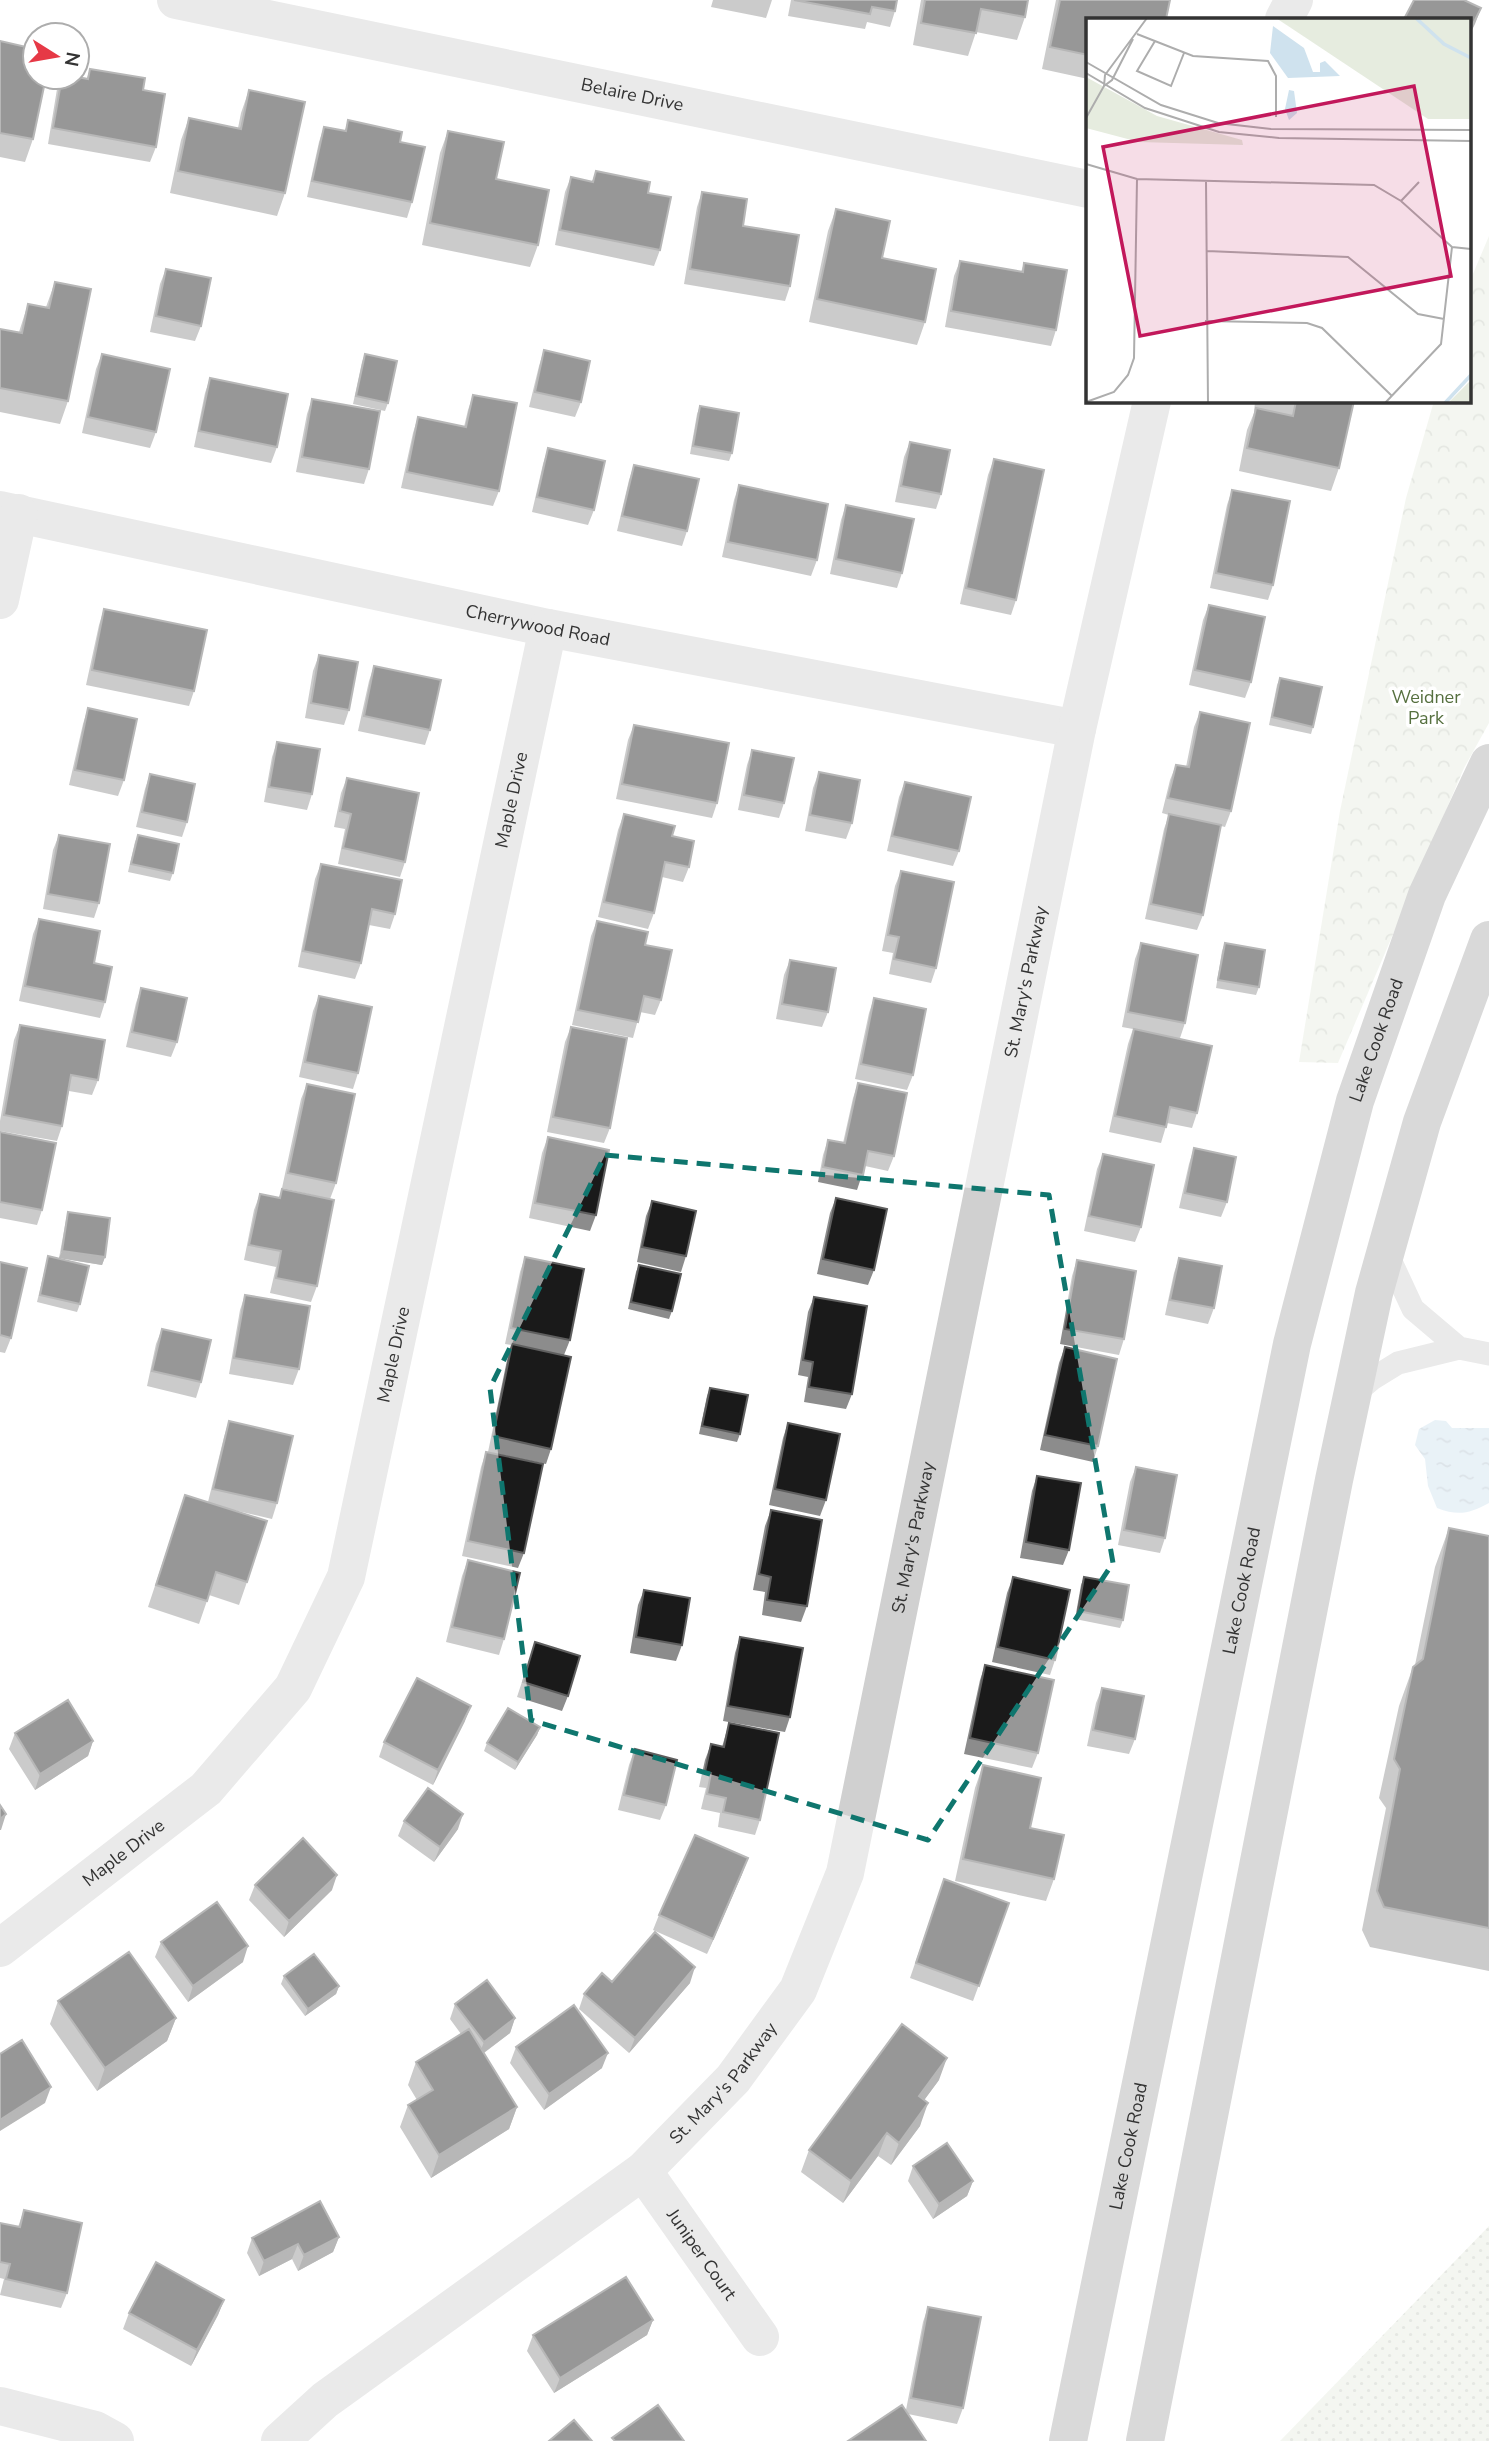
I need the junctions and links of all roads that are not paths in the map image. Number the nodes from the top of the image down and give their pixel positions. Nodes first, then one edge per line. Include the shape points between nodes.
1 (176, 0) edge
2 (1294, 0) edge
3 (1285, 18) edge
4 (1086, 189) edge
5 (1152, 402) edge
6 (9, 511) edge
7 (0, 600) edge
8 (548, 628) junction
9 (1077, 729) junction
10 (1489, 763) edge
11 (1489, 940) edge
12 (1386, 1251) junction
13 (1459, 1348) junction
14 (1489, 1354) edge
15 (1352, 1396) junction
16 (0, 1948) edge
17 (643, 2171) junction
18 (760, 2337) dead end
19 (0, 2406) edge
20 (115, 2441) edge
21 (280, 2441) edge
22 (1068, 2441) edge
23 (1145, 2441) edge

1 - 4 street, Belaire Drive
2 - 3 street
5 - 9 street, St. Mary's Parkway
6 - 7 street
6 - 8 street, Cherrywood Road
8 - 9 street, Cherrywood Road
8 - 16 street, Maple Drive via 346,1577 293,1688 206,1789
9 - 17 street, St. Mary's Parkway via 845,1873 798,1990 733,2079
10 - 22 main road, Lake Cook Road via 1427,895 1355,1101 1292,1344
11 - 12 main road via 1422,1122
12 - 13 lane via 1413,1309
12 - 15 main road
13 - 14 lane
13 - 15 lane via 1398,1363
15 - 23 main road
17 - 18 street, Juniper Court
17 - 21 street, St. Mary's Parkway via 326,2400
19 - 20 street via 95,2430

